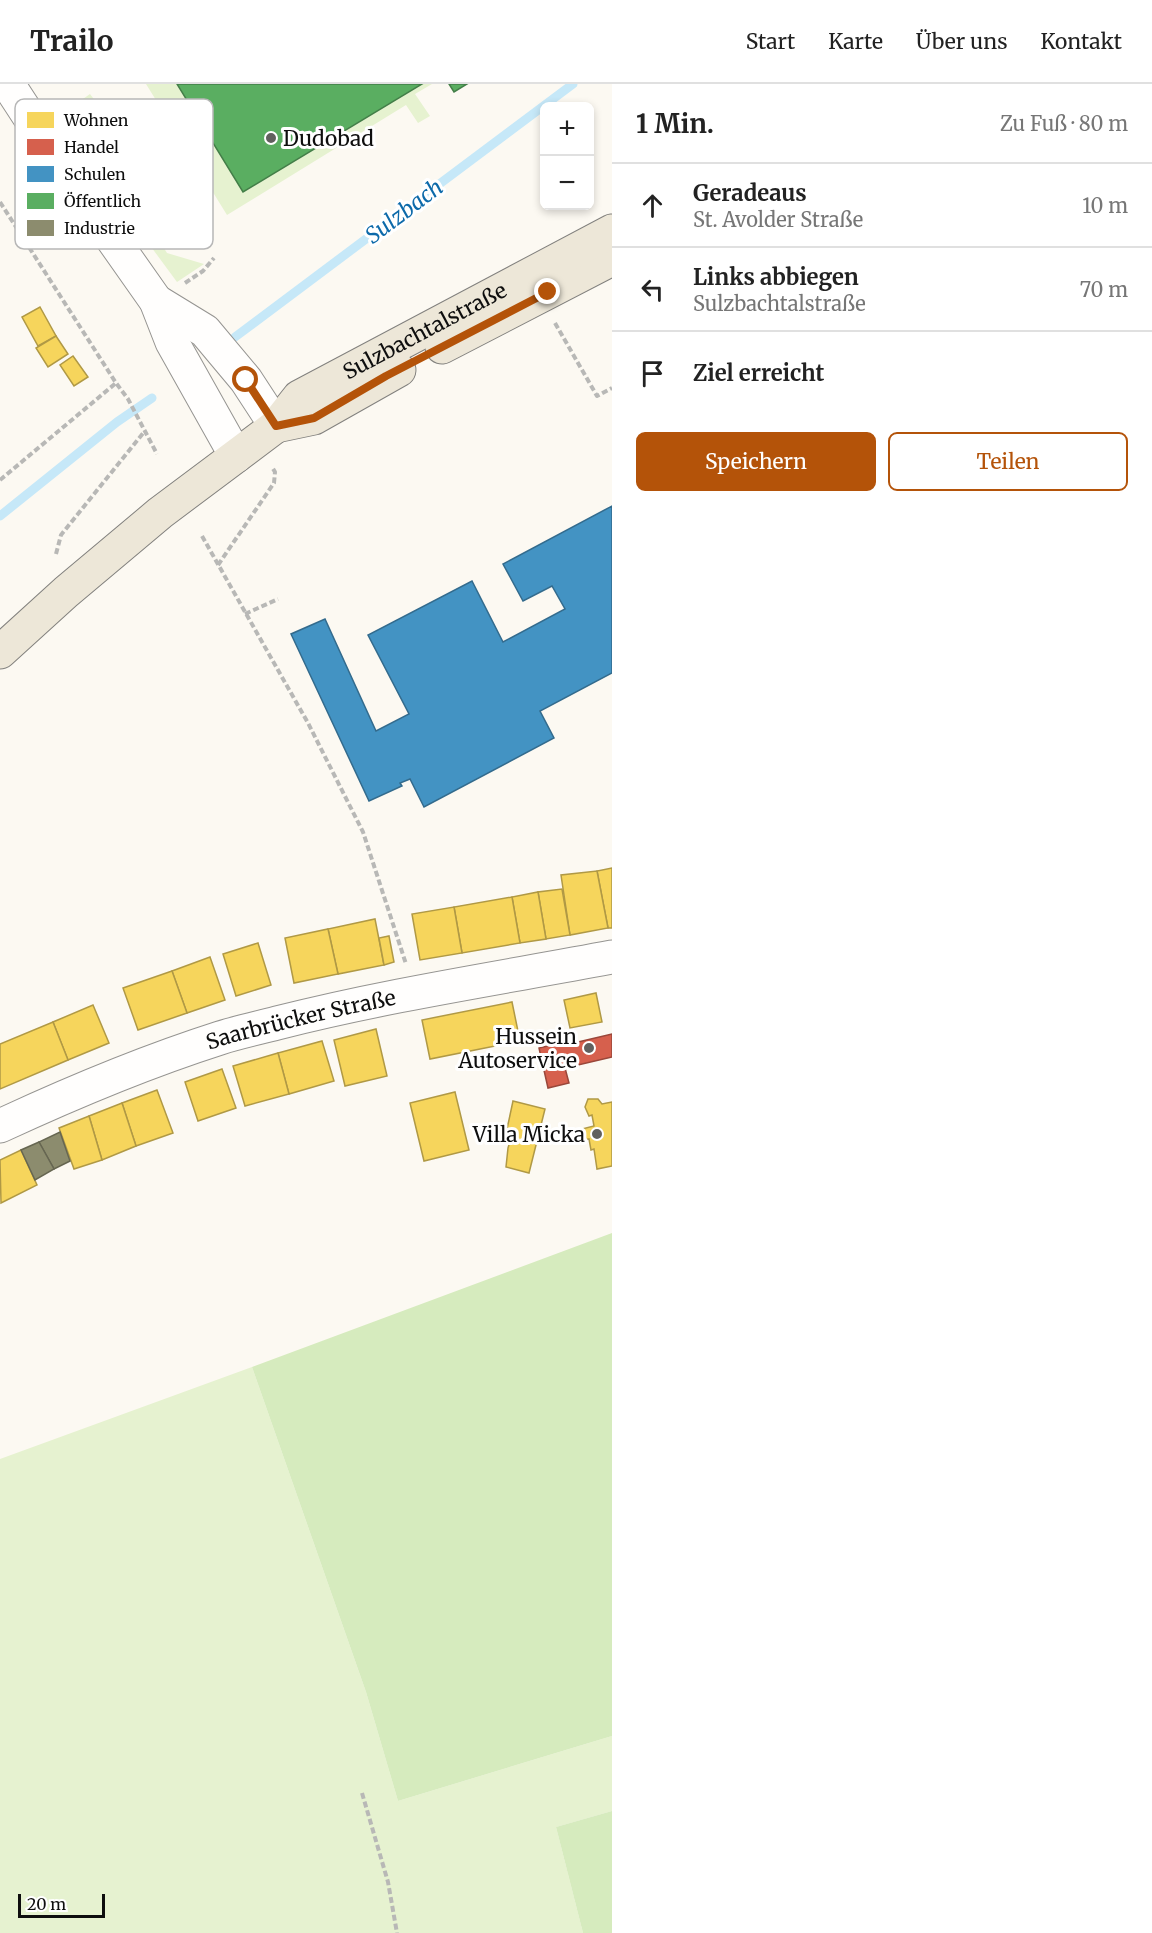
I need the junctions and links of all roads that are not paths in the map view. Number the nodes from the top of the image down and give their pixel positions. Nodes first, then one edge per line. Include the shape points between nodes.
1 (8, 84) edge
2 (18, 99) edge
3 (612, 231) edge
4 (130, 249) edge
5 (612, 259) edge
6 (168, 294) junction
7 (276, 426) junction
8 (236, 456) junction
9 (0, 652) edge
10 (612, 957) edge
11 (0, 1126) edge

1 - 2 street
3 - 7 main road, Sulzbachtalstraße via 299,398
4 - 6 street
5 - 7 main road, Sulzbachtalstraße via 386,376 314,418
6 - 7 street via 246,380
6 - 8 street via 172,342
7 - 8 main road, Sulzbachtalstraße
8 - 9 main road, Sulzbachtalstraße via 152,520
10 - 11 street, Saarbrücker Straße via 325,1011 220,1038 120,1074

